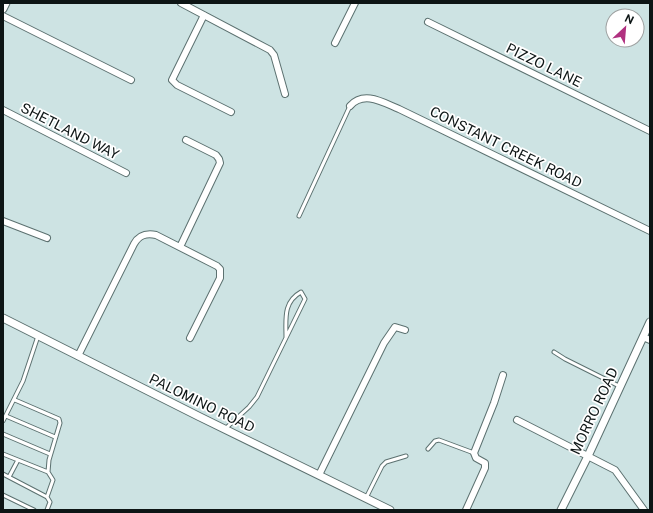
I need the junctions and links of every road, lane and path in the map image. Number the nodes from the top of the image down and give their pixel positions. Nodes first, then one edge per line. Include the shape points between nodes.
1 (6, 3) edge
2 (180, 3) edge
3 (355, 3) edge
4 (3, 10) edge
5 (204, 15) junction
6 (3, 16) edge
7 (428, 22) dead end
8 (335, 43) dead end
9 (131, 80) dead end
10 (285, 94) dead end
11 (350, 106) joint
12 (3, 110) edge
13 (231, 112) dead end
14 (650, 131) edge
15 (186, 140) dead end
16 (126, 173) dead end
17 (299, 216) dead end
18 (3, 221) edge
19 (650, 231) edge
20 (47, 238) dead end
21 (180, 247) junction
22 (3, 318) edge
23 (650, 322) edge
24 (405, 330) dead end
25 (38, 336) junction
26 (286, 337) junction
27 (642, 337) junction
28 (190, 338) dead end
29 (650, 340) edge
30 (554, 352) dead end
31 (78, 356) junction
32 (503, 375) dead end
33 (620, 387) junction
34 (15, 400) junction
35 (6, 416) junction
36 (517, 420) dead end
37 (3, 421) edge
38 (224, 429) junction
39 (3, 434) edge
40 (55, 437) junction
41 (428, 449) dead end
42 (474, 453) junction
43 (3, 454) edge
44 (50, 454) junction
45 (406, 456) dead end
46 (588, 456) junction
47 (18, 460) junction
48 (48, 472) junction
49 (3, 474) edge
50 (319, 475) junction
51 (9, 477) junction
52 (3, 495) edge
53 (47, 496) junction
54 (366, 498) junction
55 (34, 510) edge
56 (47, 510) edge
57 (390, 510) edge
58 (466, 510) edge
59 (561, 510) edge
60 (644, 510) edge

1 - 4 street
2 - 5 street
3 - 8 street
5 - 10 street via 270,50 274,55
5 - 13 street via 172,80 177,85
6 - 9 street
7 - 14 street, PIZZO LANE
11 - 17 lane
11 - 19 street, CONSTANT CREEK ROAD via 359,99 368,98 399,109
12 - 16 street, SHETLAND WAY
15 - 21 street via 216,155 220,163
18 - 20 street
21 - 28 street via 217,266 221,272
21 - 31 street via 156,235 146,234 138,238
22 - 25 street, PALOMINO ROAD
23 - 27 street, MORRO ROAD
24 - 50 street via 395,326 384,343
25 - 31 street, PALOMINO ROAD
25 - 34 lane
26 - 26 lane via 305,299 301,292 294,296 286,311
26 - 38 lane via 256,397 245,412
27 - 29 street
27 - 33 street, MORRO ROAD
30 - 33 lane
31 - 38 street, PALOMINO ROAD
32 - 42 street
33 - 46 street, MORRO ROAD
34 - 35 lane
34 - 40 lane via 59,419
35 - 37 lane
35 - 40 lane
36 - 46 street
38 - 50 street, PALOMINO ROAD
39 - 44 lane
40 - 44 lane
41 - 42 lane via 439,440
42 - 58 street via 485,466
43 - 47 lane
44 - 48 lane
45 - 54 lane via 386,462 382,466
46 - 59 street, MORRO ROAD
46 - 60 street via 615,470
47 - 48 lane
47 - 51 lane
48 - 53 lane via 53,480
49 - 51 lane
50 - 54 street, PALOMINO ROAD
51 - 53 lane
52 - 55 lane
53 - 56 lane via 50,502
54 - 57 street, PALOMINO ROAD

